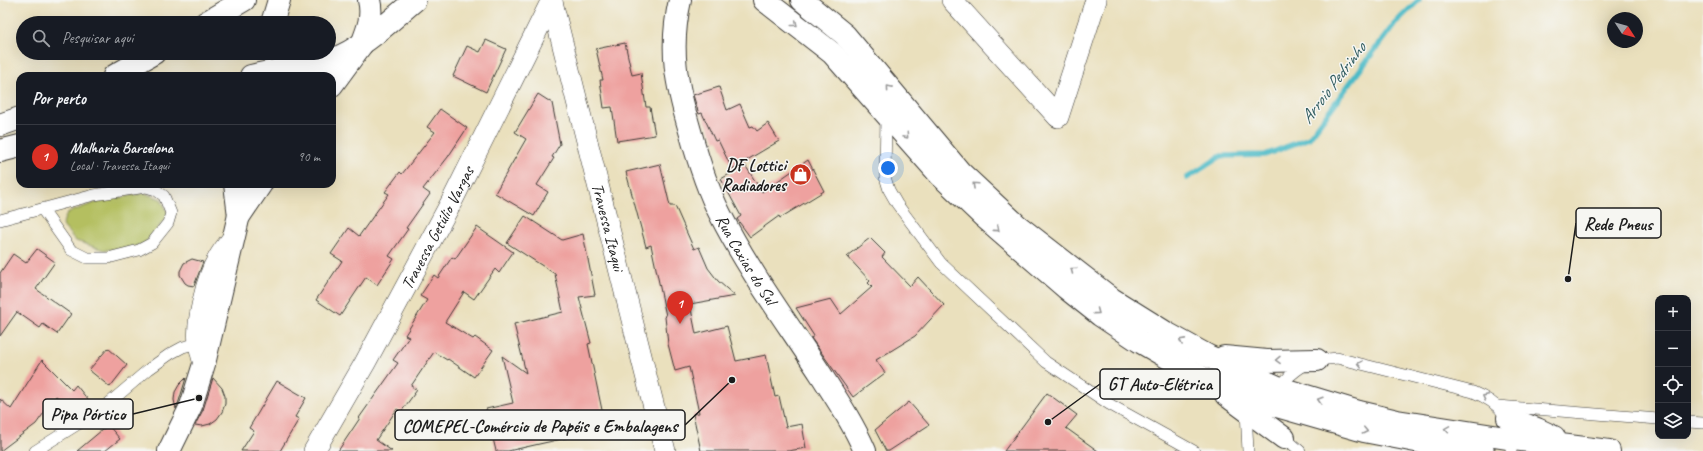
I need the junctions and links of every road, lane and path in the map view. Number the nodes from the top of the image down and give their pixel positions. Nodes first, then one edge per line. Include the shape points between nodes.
1 (244, 0) edge
2 (369, 0) edge
3 (415, 0) edge
4 (680, 0) edge
5 (764, 0) edge
6 (802, 0) edge
7 (952, 0) edge
8 (1096, 0) edge
9 (552, 1) edge
10 (217, 16) edge
11 (362, 44) junction
12 (336, 58) edge
13 (142, 60) edge
14 (300, 60) edge
15 (262, 69) edge
16 (121, 72) edge
17 (336, 80) edge
18 (886, 113) junction
19 (16, 119) edge
20 (0, 125) edge
21 (16, 147) edge
22 (0, 151) edge
23 (140, 188) edge
24 (149, 188) edge
25 (235, 188) edge
26 (244, 188) edge
27 (259, 188) edge
28 (42, 209) junction
29 (0, 220) edge
30 (237, 226) junction
31 (199, 343) junction
32 (1208, 356) junction
33 (1317, 360) junction
34 (204, 364) junction
35 (1203, 378) junction
36 (1277, 396) junction
37 (1246, 410) junction
38 (1503, 412) junction
39 (1655, 419) edge
40 (1691, 422) edge
41 (1703, 423) edge
42 (1292, 445) edge
43 (1512, 445) edge
44 (1575, 447) junction
45 (36, 451) edge
46 (169, 451) edge
47 (314, 451) edge
48 (665, 451) edge
49 (865, 451) edge
50 (1194, 451) edge
51 (1248, 451) edge
52 (1483, 451) edge
53 (1609, 451) edge

1 - 10 main road
2 - 11 main road via 369,24
3 - 11 main road
4 - 49 main road, Rua Caxias do Sul via 674,35 675,70 681,101 708,188 757,278 851,421
5 -> 18 main road via 832,53
32 -> 6 main road via 1112,300 1018,226 960,172 845,35
7 - 8 street via 1058,118
9 - 47 street, Travessa Getúlio Vargas via 442,219 365,363
9 - 48 street, Travessa Itaqui
11 - 12 main road
11 - 17 main road
13 - 16 main road
14 - 15 main road
18 -> 35 main road via 939,174 1060,283 1100,315 1139,341
18 - 50 lane via 885,177 889,190 941,263 1046,362 1109,404
19 - 20 main road
21 - 22 main road
23 - 28 lane
24 - 28 lane via 164,196 171,213 168,223 152,243 140,250 108,258 88,258 71,250
25 - 30 main road
26 - 30 main road
27 - 30 main road
28 - 29 lane
30 - 31 street via 211,274 201,310
30 - 34 main road
31 - 34 street
31 - 45 lane via 170,354 102,409
33 -> 32 main road via 1268,361
32 - 36 main road
33 - 36 lane via 1290,376
38 -> 33 lane via 1487,398 1472,392 1338,358
34 - 46 main road via 191,406
35 - 36 main road
35 - 37 main road
36 - 42 lane via 1274,421
43 -> 36 main road
36 -> 52 main road via 1364,431
37 - 42 main road
37 - 51 lane
38 - 39 lane
38 - 43 lane
38 - 44 main road
40 - 41 lane
43 - 44 main road
44 - 53 main road

